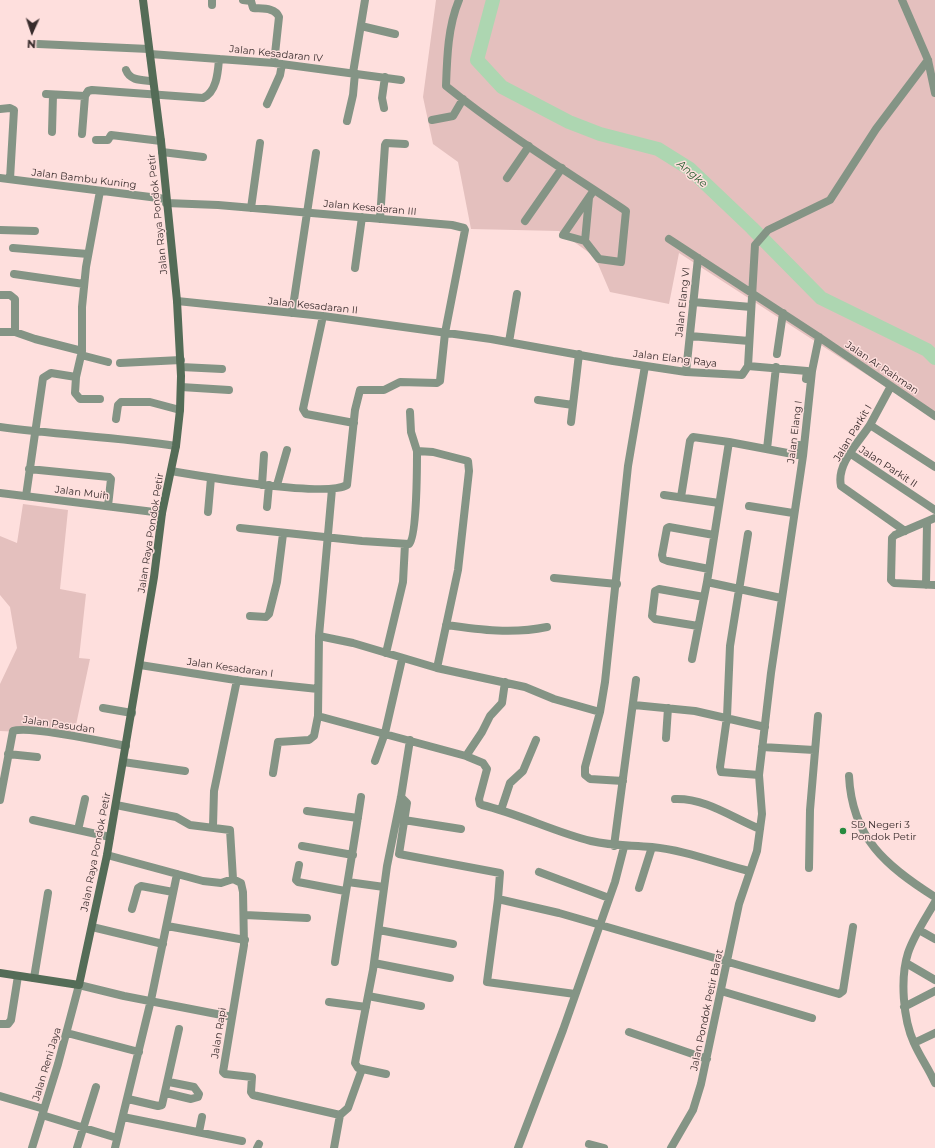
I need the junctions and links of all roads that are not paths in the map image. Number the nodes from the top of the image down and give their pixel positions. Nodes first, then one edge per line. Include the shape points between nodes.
1 (143, 0) edge
2 (243, 0) edge
3 (365, 0) edge
4 (459, 0) edge
5 (902, 0) edge
6 (361, 26) junction
7 (395, 34) dead end
8 (38, 44) dead end
9 (149, 51) junction
10 (219, 59) junction
11 (928, 60) junction
12 (278, 64) junction
13 (126, 70) dead end
14 (354, 73) junction
15 (385, 77) junction
16 (400, 80) dead end
17 (152, 81) junction
18 (935, 93) edge
19 (153, 95) junction
20 (85, 96) junction
21 (463, 99) junction
22 (267, 104) dead end
23 (384, 108) dead end
24 (0, 109) edge
25 (432, 120) dead end
26 (347, 121) dead end
27 (52, 132) dead end
28 (82, 134) dead end
29 (96, 140) dead end
30 (161, 141) junction
31 (260, 143) dead end
32 (405, 144) dead end
33 (529, 146) junction
34 (162, 152) junction
35 (316, 153) dead end
36 (203, 157) dead end
37 (562, 168) junction
38 (0, 178) edge
39 (507, 178) dead end
40 (10, 179) junction
41 (594, 190) junction
42 (100, 191) junction
43 (589, 197) junction
44 (166, 201) junction
45 (251, 208) junction
46 (306, 213) junction
47 (362, 217) junction
48 (380, 219) junction
49 (525, 220) dead end
50 (0, 230) edge
51 (35, 231) dead end
52 (669, 239) dead end
53 (584, 241) junction
54 (12, 248) dead end
55 (88, 254) junction
56 (698, 258) junction
57 (355, 268) dead end
58 (14, 274) dead end
59 (84, 284) junction
60 (752, 293) junction
61 (516, 294) dead end
62 (0, 295) edge
63 (177, 301) junction
64 (693, 302) junction
65 (751, 306) junction
66 (292, 313) junction
67 (782, 313) junction
68 (323, 316) junction
69 (0, 332) edge
70 (15, 332) junction
71 (445, 333) junction
72 (690, 336) junction
73 (818, 336) junction
74 (749, 341) junction
75 (509, 342) junction
76 (82, 353) junction
77 (579, 354) junction
78 (777, 354) dead end
79 (108, 362) dead end
80 (120, 363) dead end
81 (181, 363) junction
82 (646, 366) junction
83 (748, 366) junction
84 (776, 368) junction
85 (222, 369) dead end
86 (686, 372) junction
87 (76, 377) junction
88 (181, 386) junction
89 (891, 386) junction
90 (229, 390) dead end
91 (100, 399) dead end
92 (538, 400) dead end
93 (573, 405) junction
94 (180, 410) junction
95 (410, 412) dead end
96 (935, 416) edge
97 (116, 419) dead end
98 (571, 422) dead end
99 (354, 423) junction
100 (870, 425) junction
101 (0, 427) edge
102 (35, 432) junction
103 (729, 442) junction
104 (176, 446) junction
105 (767, 449) junction
106 (287, 450) dead end
107 (417, 451) junction
108 (851, 454) junction
109 (264, 455) dead end
110 (935, 468) edge
111 (29, 469) junction
112 (171, 471) junction
113 (211, 478) junction
114 (269, 485) junction
115 (332, 489) junction
116 (0, 493) edge
117 (664, 495) dead end
118 (26, 496) junction
119 (681, 497) junction
120 (719, 503) junction
121 (108, 506) junction
122 (749, 506) dead end
123 (267, 507) dead end
124 (935, 510) edge
125 (208, 512) dead end
126 (162, 513) junction
127 (793, 513) junction
128 (935, 518) edge
129 (927, 523) junction
130 (240, 528) dead end
131 (905, 531) junction
132 (283, 534) junction
133 (748, 534) dead end
134 (714, 535) junction
135 (329, 538) junction
136 (405, 544) junction
137 (708, 569) junction
138 (554, 578) dead end
139 (707, 582) junction
140 (617, 584) junction
141 (926, 585) junction
142 (935, 585) edge
143 (740, 589) junction
144 (704, 597) junction
145 (781, 598) junction
146 (250, 616) dead end
147 (446, 625) junction
148 (698, 626) junction
149 (547, 627) dead end
150 (319, 636) junction
151 (386, 653) junction
152 (402, 659) junction
153 (692, 659) dead end
154 (140, 665) junction
155 (437, 668) junction
156 (237, 680) junction
157 (636, 680) dead end
158 (505, 682) junction
159 (318, 689) junction
160 (634, 705) junction
161 (103, 708) dead end
162 (668, 708) junction
163 (132, 712) junction
164 (600, 712) junction
165 (318, 716) junction
166 (818, 716) dead end
167 (727, 717) junction
168 (765, 726) junction
169 (385, 733) junction
170 (666, 738) dead end
171 (410, 740) junction
172 (536, 740) dead end
173 (126, 746) junction
174 (762, 747) junction
175 (814, 750) junction
176 (8, 754) junction
177 (466, 756) junction
178 (37, 757) dead end
179 (375, 761) dead end
180 (123, 762) junction
181 (186, 771) dead end
182 (273, 773) dead end
183 (759, 775) junction
184 (849, 776) dead end
185 (623, 781) junction
186 (361, 797) dead end
187 (401, 797) junction
188 (85, 799) dead end
189 (674, 799) dead end
190 (0, 800) edge
191 (116, 805) junction
192 (307, 810) dead end
193 (501, 810) junction
194 (358, 818) junction
195 (33, 820) dead end
196 (404, 820) junction
197 (212, 826) junction
198 (461, 829) dead end
199 (760, 829) junction
200 (78, 830) junction
201 (110, 837) junction
202 (302, 846) dead end
203 (614, 846) junction
204 (624, 847) junction
205 (652, 847) junction
206 (107, 855) junction
207 (353, 855) junction
208 (299, 865) dead end
209 (809, 868) dead end
210 (539, 872) dead end
211 (749, 872) junction
212 (177, 874) junction
213 (233, 879) junction
214 (348, 882) junction
215 (384, 887) junction
216 (639, 888) dead end
217 (345, 891) junction
218 (173, 892) junction
219 (48, 893) dead end
220 (935, 897) edge
221 (609, 898) junction
222 (498, 899) junction
223 (935, 902) edge
224 (132, 909) dead end
225 (245, 916) junction
226 (307, 918) dead end
227 (167, 926) junction
228 (599, 926) junction
229 (853, 926) dead end
230 (92, 927) junction
231 (379, 930) junction
232 (919, 930) junction
233 (935, 939) edge
234 (245, 940) junction
235 (163, 944) junction
236 (453, 944) dead end
237 (728, 961) junction
238 (335, 962) dead end
239 (906, 963) junction
240 (374, 964) junction
241 (0, 973) edge
242 (18, 976) junction
243 (34, 978) junction
244 (450, 978) dead end
245 (935, 980) edge
246 (80, 985) junction
247 (721, 991) junction
248 (935, 991) edge
249 (576, 994) junction
250 (368, 996) junction
251 (151, 1000) junction
252 (330, 1002) dead end
253 (420, 1006) dead end
254 (366, 1007) junction
255 (904, 1007) junction
256 (232, 1017) junction
257 (812, 1018) dead end
258 (0, 1024) edge
259 (179, 1029) dead end
260 (629, 1032) dead end
261 (67, 1033) junction
262 (935, 1033) edge
263 (914, 1043) junction
264 (139, 1052) junction
265 (707, 1059) junction
266 (362, 1069) junction
267 (386, 1074) dead end
268 (934, 1077) edge
269 (168, 1082) junction
270 (96, 1087) dead end
271 (166, 1093) junction
272 (0, 1097) edge
273 (128, 1099) junction
274 (43, 1112) junction
275 (340, 1115) junction
276 (202, 1117) dead end
277 (123, 1118) junction
278 (83, 1129) junction
279 (199, 1132) junction
280 (117, 1138) junction
281 (242, 1141) dead end
282 (589, 1144) dead end
283 (32, 1148) edge
284 (77, 1148) edge
285 (116, 1148) edge
286 (334, 1148) edge
287 (518, 1148) edge
288 (604, 1148) edge
289 (671, 1148) edge

1 - 9 main road, Jalan Raya Pondok Petir
2 - 12 street via 251,1 253,8 273,10 277,13
3 - 6 street
4 - 21 street via 453,14 446,86
5 - 11 street
6 - 7 street
6 - 14 street
8 - 9 street, Jalan Kesadaran IV
9 - 10 street, Jalan Kesadaran IV
9 - 17 main road, Jalan Raya Pondok Petir
10 - 12 street, Jalan Kesadaran IV
10 - 19 street via 216,79 205,97
11 - 18 street
11 - 60 street via 876,129 830,200 768,230 758,240 754,250
12 - 14 street, Jalan Kesadaran IV
12 - 22 street via 280,75
13 - 17 street via 130,77
14 - 15 street, Jalan Kesadaran IV
14 - 26 street via 353,95
15 - 16 street, Jalan Kesadaran IV
15 - 23 street via 382,98
17 - 19 main road, Jalan Raya Pondok Petir
19 - 20 street via 92,90
19 - 30 main road, Jalan Raya Pondok Petir
20 - 27 street via 50,95
20 - 28 street
21 - 25 street via 452,116
21 - 33 street
24 - 40 street via 14,110
29 - 30 street via 108,140 111,135
30 - 34 main road, Jalan Raya Pondok Petir
31 - 45 street
32 - 48 street via 385,145
33 - 37 street
33 - 39 street
34 - 36 street
34 - 44 main road, Jalan Raya Pondok Petir
35 - 46 street
37 - 41 street
37 - 49 street
38 - 40 street, Jalan Bambu Kuning
40 - 42 street, Jalan Bambu Kuning
41 - 43 street
41 - 53 street via 626,211 621,262 599,259
42 - 44 street, Jalan Bambu Kuning
42 - 55 street
43 - 53 street
43 - 53 street via 563,235
44 - 45 street, Jalan Kesadaran III
44 - 63 main road, Jalan Raya Pondok Petir
45 - 46 street, Jalan Kesadaran III
46 - 47 street, Jalan Kesadaran III
46 - 66 street
47 - 48 street, Jalan Kesadaran III
47 - 57 street
48 - 71 street, Jalan Kesadaran III via 464,228
50 - 51 street
52 - 56 street
54 - 55 street
55 - 59 street
56 - 60 street
56 - 64 street, Jalan Elang VI
58 - 59 street
59 - 76 street
60 - 65 street
60 - 67 street
61 - 75 street
62 - 70 street via 10,295 15,299
63 - 66 street, Jalan Kesadaran II
63 - 81 main road, Jalan Raya Pondok Petir
64 - 65 street
64 - 72 street, Jalan Elang VI
65 - 74 street
66 - 68 street, Jalan Kesadaran II
67 - 73 street
67 - 78 street
68 - 71 street, Jalan Kesadaran II
68 - 99 street via 304,412
69 - 70 street
70 - 76 street
71 - 75 street, Jalan Elang Raya
71 - 99 street via 439,382 400,382 384,390 361,389
72 - 74 street
72 - 86 street, Jalan Elang VI
73 - 89 street, Jalan Ar Rahman
73 - 127 street, Jalan Elang I
74 - 83 street
75 - 77 street, Jalan Elang Raya
76 - 79 street
76 - 87 street
77 - 82 street, Jalan Elang Raya
77 - 93 street
80 - 81 street
81 - 85 street
81 - 88 main road, Jalan Raya Pondok Petir
82 - 86 street, Jalan Elang Raya
82 - 140 street via 628,466
83 - 84 street
83 - 86 street, Jalan Elang Raya via 742,375
84 - 105 street
84 - 105 street via 807,371 798,455
87 - 91 street via 76,397
87 - 102 street via 51,373 43,378
88 - 90 street
88 - 94 main road, Jalan Raya Pondok Petir
89 - 96 street, Jalan Ar Rahman
89 - 100 street, Jalan Parkit I
92 - 93 street
93 - 98 street
94 - 97 street via 150,402 121,402 118,405
94 - 104 main road, Jalan Raya Pondok Petir
95 - 107 street via 411,432
99 - 115 street via 348,482 345,486
100 - 108 street, Jalan Parkit I
100 - 110 street
101 - 102 street
102 - 104 street via 126,438
102 - 111 street
103 - 105 street
103 - 119 street via 696,437 691,439
103 - 120 street
104 - 112 main road, Jalan Raya Pondok Petir
106 - 114 street
107 - 136 street via 412,542
107 - 147 street via 451,456 465,460 469,464 458,570
108 - 124 street, Jalan Parkit II
108 - 131 street, Jalan Parkit I via 840,475 841,486
109 - 114 street
111 - 118 street
111 - 121 street via 109,477 111,479
112 - 113 street
112 - 126 main road, Jalan Raya Pondok Petir
113 - 114 street
113 - 125 street
114 - 115 street
114 - 123 street
115 - 135 street
116 - 118 street, Jalan Muih
117 - 119 street
118 - 121 street, Jalan Muih
119 - 120 street
120 - 134 street
121 - 126 street, Jalan Muih
122 - 127 street
126 - 154 main road, Jalan Raya Pondok Petir
127 - 145 street, Jalan Elang I
128 - 129 street
129 - 131 street
129 - 141 street
130 - 132 street
131 - 141 street via 892,538 891,580 894,583
132 - 135 street
132 - 146 street via 277,582 269,614 266,617
133 - 143 street
134 - 137 street
134 - 137 street via 669,527 662,555 663,559 668,561
135 - 136 street
135 - 150 street
136 - 151 street via 403,582
137 - 139 street
138 - 140 street
139 - 143 street
139 - 144 street
140 - 164 street
141 - 142 street
143 - 145 street
143 - 167 street via 730,646
144 - 148 street
144 - 148 street via 659,589 655,591 653,618
145 - 168 street, Jalan Elang I
147 - 149 street via 494,632 528,631
147 - 155 street
148 - 153 street
150 - 151 street
150 - 159 street
151 - 152 street
152 - 155 street
152 - 169 street
154 - 156 street, Jalan Kesadaran I
154 - 163 main road, Jalan Raya Pondok Petir
155 - 158 street
156 - 159 street, Jalan Kesadaran I
156 - 197 street via 214,791
157 - 160 street
158 - 164 street
158 - 177 street via 502,703 490,716
159 - 165 street
160 - 162 street
160 - 185 street
161 - 163 street
162 - 167 street
162 - 170 street
163 - 173 main road, Jalan Raya Pondok Petir
164 - 185 street via 585,775 590,778
165 - 169 street
165 - 182 street via 312,738 278,742
166 - 175 street
167 - 168 street
167 - 183 street via 721,772
168 - 174 street, Jalan Pondok Petir Barat
169 - 171 street
169 - 179 street
171 - 177 street
171 - 187 street
172 - 193 street via 522,771 510,783
173 - 176 street, Jalan Pasudan via 66,735 15,730 11,734
173 - 180 main road, Jalan Raya Pondok Petir
174 - 175 street
174 - 183 street, Jalan Pondok Petir Barat
175 - 209 street
176 - 178 street
176 - 190 street, Jalan Pasudan
177 - 193 street via 483,764 487,769 480,804
180 - 181 street
180 - 191 main road, Jalan Raya Pondok Petir
183 - 199 street, Jalan Pondok Petir Barat via 762,814
184 - 220 street via 850,794 856,816 874,849 910,881
185 - 203 street
186 - 194 street
187 - 196 street via 407,803
187 - 215 street
188 - 200 street
189 - 199 street via 688,798 700,801
191 - 197 street via 176,817 190,824
191 - 201 main road, Jalan Raya Pondok Petir
192 - 194 street
193 - 203 street via 547,829
194 - 207 street
195 - 200 street
196 - 198 street
196 - 222 street via 399,854 500,873
197 - 213 street via 230,830
199 - 211 street, Jalan Pondok Petir Barat via 757,851
200 - 201 street
201 - 206 main road, Jalan Raya Pondok Petir
202 - 207 street
203 - 204 street
204 - 205 street
204 - 221 street
205 - 211 street
205 - 216 street
206 - 212 street
206 - 230 main road, Jalan Raya Pondok Petir
207 - 214 street
208 - 217 street via 297,882
210 - 221 street
211 - 237 street, Jalan Pondok Petir Barat via 739,904
212 - 213 street via 221,883
212 - 218 street
213 - 225 street, Jalan Rapi via 242,885
214 - 215 street
214 - 217 street
215 - 231 street
217 - 238 street
218 - 224 street via 141,886 138,888
218 - 227 street
219 - 243 street
221 - 228 street
222 - 228 street via 559,913
222 - 249 street via 487,982
223 - 232 street
225 - 226 street
225 - 234 street, Jalan Rapi
227 - 234 street
227 - 235 street
228 - 237 street
228 - 249 street
229 - 237 street via 843,991 839,994
230 - 235 street
230 - 246 main road, Jalan Raya Pondok Petir
231 - 236 street
231 - 240 street
232 - 233 street
232 - 239 street
234 - 256 street, Jalan Rapi
235 - 251 street
237 - 247 street, Jalan Pondok Petir Barat
239 - 245 street
239 - 255 street
240 - 244 street
240 - 250 street
241 - 242 main road
242 - 243 main road
242 - 258 street via 11,1020 8,1024
243 - 246 main road
246 - 251 street
246 - 261 street, Jalan Reni Jaya
247 - 257 street
247 - 265 street, Jalan Pondok Petir Barat
248 - 255 street
249 - 287 street
250 - 253 street
250 - 254 street
251 - 256 street
251 - 264 street
252 - 254 street
254 - 266 street via 355,1063
255 - 263 street
256 - 275 street, Jalan Rapi via 224,1073 252,1077 253,1095
259 - 269 street
260 - 265 street
261 - 264 street
261 - 274 street, Jalan Reni Jaya
262 - 263 street
263 - 268 street
264 - 273 street
265 - 289 street, Jalan Pondok Petir Barat via 693,1110
266 - 267 street
266 - 275 street via 348,1108
269 - 271 street
269 - 271 street via 194,1087 199,1094 198,1097 191,1099
270 - 278 street
271 - 273 street via 161,1106
272 - 274 street
273 - 277 street
274 - 278 street
274 - 283 street, Jalan Reni Jaya
275 - 286 street
276 - 279 street
277 - 279 street
277 - 280 street
278 - 280 street
278 - 284 street
279 - 281 street
280 - 285 street
282 - 288 street

